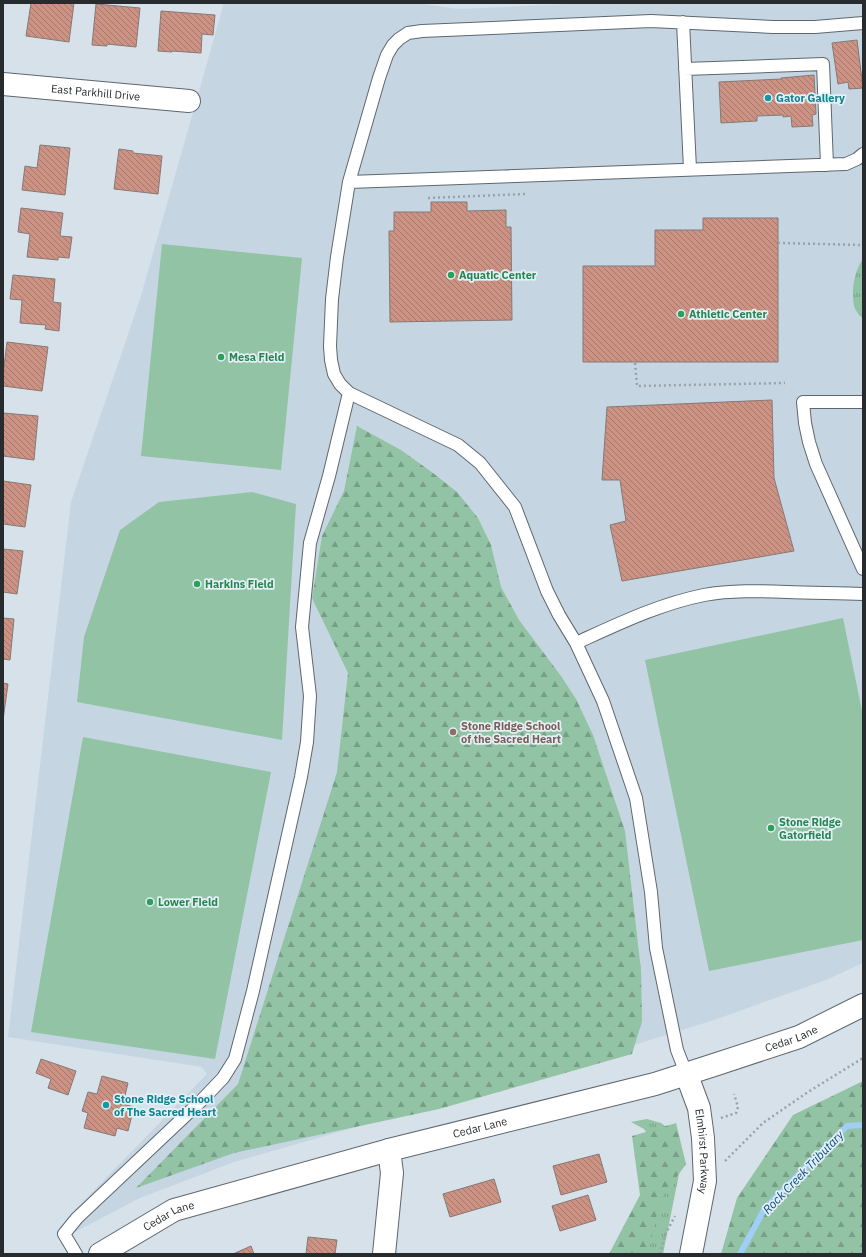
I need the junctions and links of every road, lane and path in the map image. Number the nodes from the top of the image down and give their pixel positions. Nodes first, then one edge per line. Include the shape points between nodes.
1 (683, 22) junction
2 (863, 23) edge
3 (685, 69) junction
4 (3, 84) edge
5 (189, 101) dead end
6 (863, 154) edge
7 (827, 165) junction
8 (690, 169) junction
9 (350, 182) junction
10 (778, 242) dead end
11 (863, 245) edge
12 (635, 363) dead end
13 (786, 383) dead end
14 (349, 393) junction
15 (863, 402) edge
16 (863, 570) edge
17 (863, 594) edge
18 (576, 643) junction
19 (863, 1005) edge
20 (863, 1058) edge
21 (686, 1074) junction
22 (734, 1094) dead end
23 (720, 1123) dead end
24 (389, 1150) junction
25 (723, 1154) dead end
26 (675, 1216) dead end
27 (76, 1254) edge
28 (100, 1254) edge
29 (384, 1254) edge
30 (660, 1254) edge
31 (691, 1254) edge

1 - 2 lane via 773,27
1 - 3 lane
1 - 9 lane via 474,28 408,33 399,39 387,54
3 - 7 lane via 823,64
3 - 8 lane
4 - 5 street, East Parkhill Drive
6 - 7 lane via 846,164
7 - 8 lane
8 - 9 lane
9 - 14 lane via 337,258 330,339 334,374
10 - 11 path
12 - 13 path via 637,386
14 - 18 lane via 458,445 480,463 515,507 547,591
14 - 27 lane via 310,543 302,627 310,696 308,742 235,1059 223,1078 201,1101 77,1218 64,1234
15 - 16 lane via 803,402 809,442 816,464
17 - 18 lane via 736,592 706,595 655,608
18 - 21 lane via 603,701 636,798 651,892 656,948 677,1050
19 - 21 street, Cedar Lane via 799,1037
20 - 25 path via 763,1122 724,1162
21 - 24 street, Cedar Lane via 655,1084
21 - 31 street, Elmhirst Parkway via 698,1108 703,1138 705,1182
22 - 23 path via 738,1107 736,1113 720,1119
24 - 28 street, Cedar Lane via 174,1210
24 - 29 street via 392,1173
26 - 30 path via 665,1235

